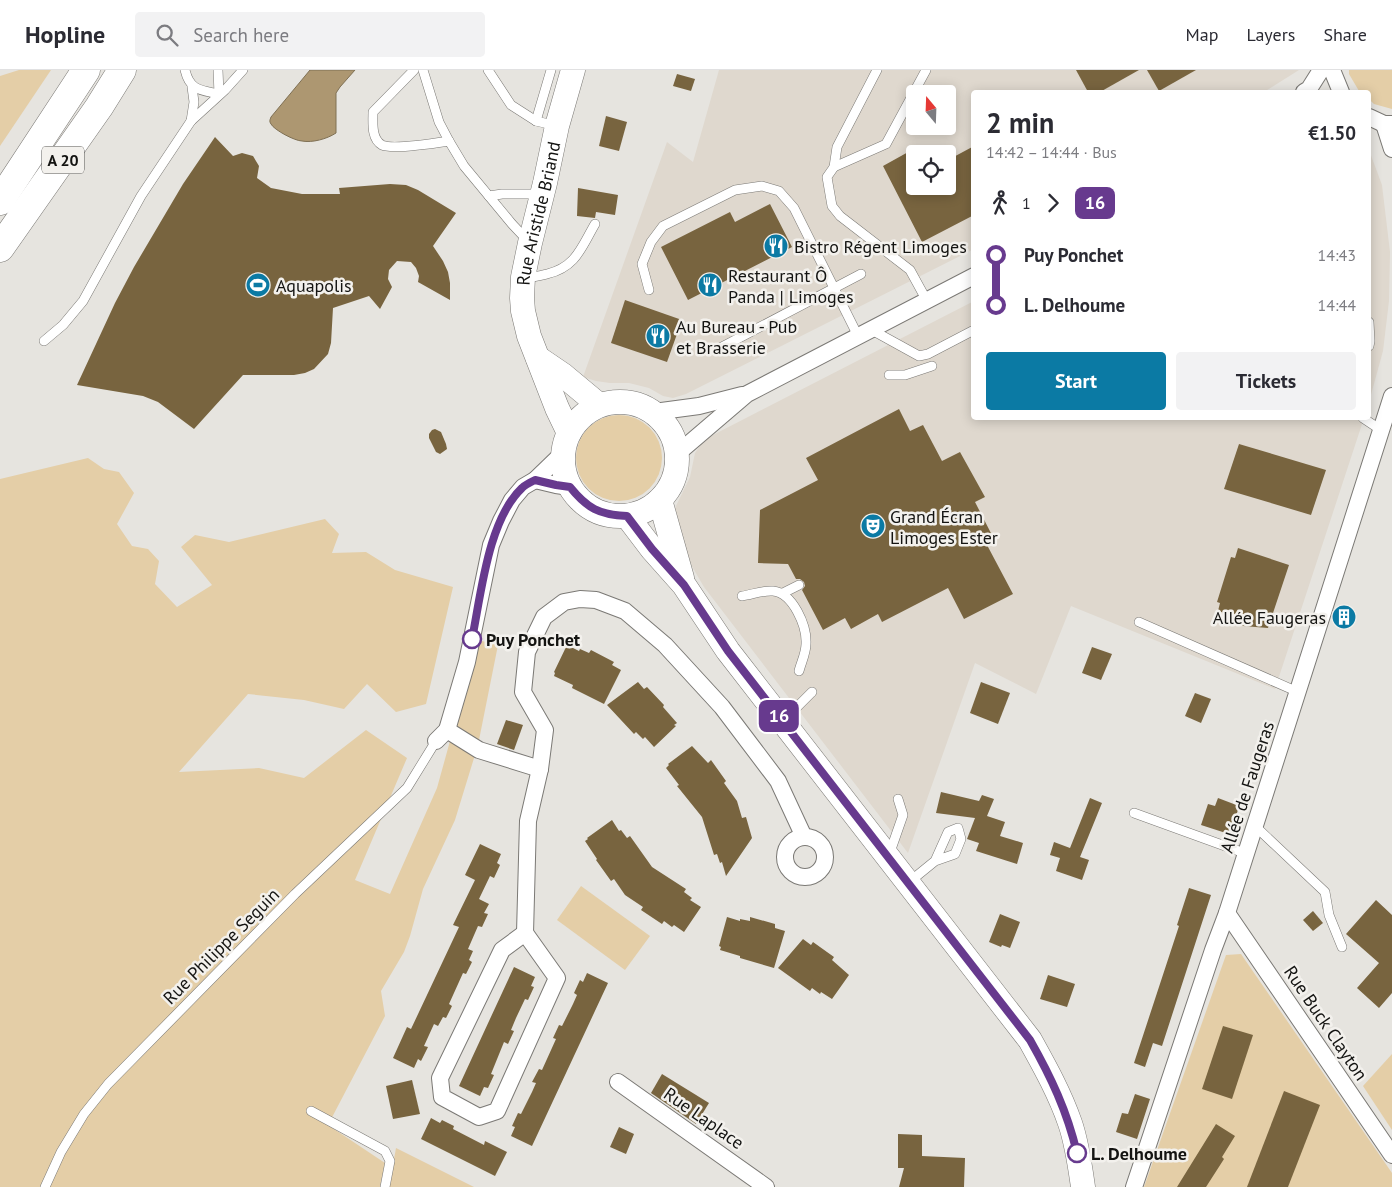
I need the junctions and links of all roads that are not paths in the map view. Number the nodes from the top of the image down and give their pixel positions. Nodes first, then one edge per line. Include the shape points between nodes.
1 (86, 70) edge
2 (122, 70) edge
3 (185, 70) edge
4 (218, 70) edge
5 (243, 70) edge
6 (414, 70) edge
7 (423, 70) edge
8 (488, 70) edge
9 (877, 70) edge
10 (926, 70) edge
11 (1321, 70) edge
12 (1332, 70) edge
13 (565, 71) edge
14 (192, 86) junction
15 (1307, 90) edge
16 (1340, 90) edge
17 (219, 94) junction
18 (1371, 118) edge
19 (191, 121) junction
20 (546, 123) junction
21 (1388, 124) edge
22 (449, 141) junction
23 (1392, 149) edge
24 (834, 167) junction
25 (542, 194) junction
26 (489, 196) junction
27 (0, 201) edge
28 (595, 224) dead end
29 (530, 243) junction
30 (0, 248) edge
31 (861, 274) dead end
32 (523, 277) junction
33 (971, 278) edge
34 (834, 288) junction
35 (649, 290) dead end
36 (926, 301) junction
37 (971, 332) edge
38 (864, 333) junction
39 (44, 341) dead end
40 (720, 348) dead end
41 (538, 358) junction
42 (932, 366) dead end
43 (889, 375) dead end
44 (747, 394) junction
45 (1392, 396) edge
46 (600, 405) junction
47 (654, 412) junction
48 (1366, 420) edge
49 (1381, 430) junction
50 (566, 443) junction
51 (678, 453) junction
52 (535, 480) junction
53 (570, 487) junction
54 (660, 500) junction
55 (627, 516) junction
56 (684, 585) junction
57 (799, 585) dead end
58 (783, 593) junction
59 (742, 596) dead end
60 (1139, 622) dead end
61 (799, 671) dead end
62 (812, 692) dead end
63 (1298, 692) junction
64 (782, 721) junction
65 (442, 735) junction
66 (540, 769) junction
67 (898, 799) dead end
68 (1134, 813) dead end
69 (1255, 826) junction
70 (804, 837) dead end
71 (1246, 854) junction
72 (888, 857) junction
73 (935, 861) dead end
74 (908, 883) junction
75 (1228, 913) junction
76 (525, 932) junction
77 (1342, 947) dead end
78 (618, 1082) dead end
79 (311, 1111) dead end
80 (1392, 1155) edge
81 (46, 1187) edge
82 (385, 1187) edge
83 (766, 1187) edge
84 (1083, 1187) edge
85 (1134, 1187) edge

1 - 27 highway, A 20
2 - 30 highway, A 20
3 - 14 lane
4 - 17 lane
5 - 17 lane
6 - 22 lane via 373,112 376,139 382,145 390,146
7 - 22 lane via 439,122
8 - 20 lane via 511,105
9 - 24 lane via 837,147
10 - 24 lane via 886,144
11 - 15 street
12 - 16 street
13 - 20 street, Rue Aristide Briand
14 - 17 lane
14 - 19 lane
17 - 19 lane
18 - 21 street
19 - 39 lane via 140,196 83,301 63,326
20 - 25 street, Rue Aristide Briand
21 - 23 street
22 - 26 lane via 464,166
24 - 36 lane via 827,177 832,206 840,216 910,270
25 - 26 lane
25 - 29 street, Rue Aristide Briand
26 - 29 lane
28 - 32 lane via 569,265 558,271
29 - 32 street, Rue Aristide Briand
31 - 34 lane
32 - 41 street, Rue Aristide Briand via 523,312
33 - 36 street
34 - 35 lane via 794,208 778,191 762,186 735,190 663,226 651,242 642,264
34 - 38 lane
34 - 40 lane
36 - 38 street
37 - 38 lane via 919,356
38 - 44 street
41 - 46 street
41 - 50 street, Rue Aristide Briand
42 - 43 lane via 905,375
44 - 47 street via 699,406
44 - 51 street
45 - 49 street, Allée de Faugeras
46 - 47 street via 618,401 637,404
46 - 50 street via 582,416
47 - 51 street via 666,423
48 - 49 lane
49 - 63 street, Allée de Faugeras
50 - 52 street
50 - 53 street via 564,470
51 - 54 street via 677,470 671,486
52 - 53 street
52 - 65 street via 523,487 512,500 491,545 467,662
53 - 55 street via 594,510
54 - 55 street via 645,511
54 - 56 street
55 - 56 street
56 - 64 street via 728,651
57 - 58 lane
58 - 59 lane via 771,591
58 - 61 lane via 795,607 802,624 806,644
60 - 63 lane
62 - 64 lane
63 - 69 street, Allée de Faugeras
64 - 72 street
65 - 66 street
65 - 81 lane, Rue Philippe Seguin via 407,788 294,894 108,1084 65,1144
66 - 70 street via 545,730 523,692 527,652 544,616 564,602 596,600 626,611 665,644 722,707 778,781
66 - 76 street via 528,821
67 - 72 lane via 903,815
68 - 71 lane
69 - 71 street, Allée de Faugeras
69 - 77 lane via 1324,892
71 - 75 street, Allée de Faugeras
72 - 74 street
73 - 74 lane
74 - 84 street via 1030,1040 1053,1081 1070,1123
75 - 80 street, Rue Buck Clayton
75 - 85 street, Allée de Faugeras
76 - 76 street via 502,950 440,1078 442,1097 479,1117 497,1111 557,978
78 - 83 street, Rue Laplace
79 - 82 lane via 385,1151 390,1161

